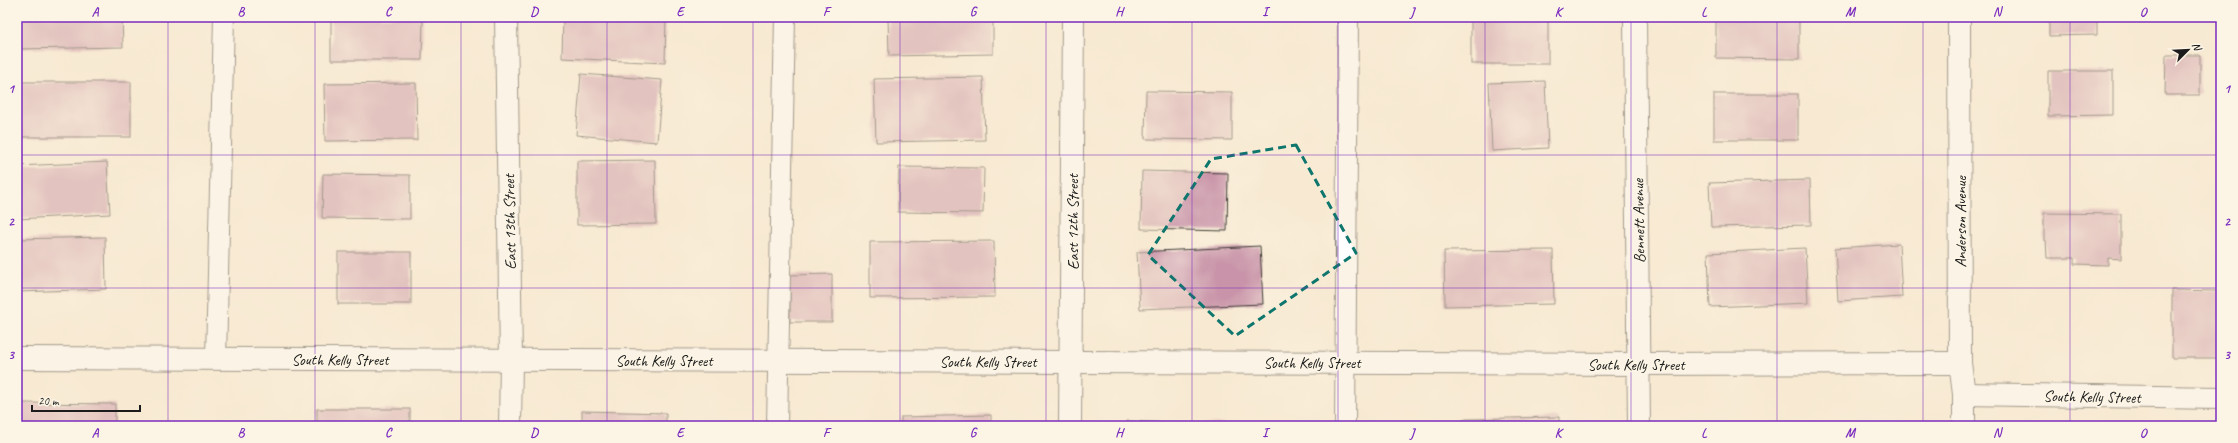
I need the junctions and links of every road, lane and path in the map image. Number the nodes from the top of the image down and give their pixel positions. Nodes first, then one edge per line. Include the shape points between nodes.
1 (224, 17) edge
2 (506, 17) edge
3 (785, 17) edge
4 (1073, 17) edge
5 (1348, 17) edge
6 (1636, 17) edge
7 (1959, 17) edge
8 (17, 358) edge
9 (216, 358) junction
10 (512, 360) junction
11 (778, 360) junction
12 (1071, 361) junction
13 (1346, 363) junction
14 (1960, 363) junction
15 (1640, 364) junction
16 (1964, 394) junction
17 (2221, 398) edge
18 (510, 426) edge
19 (777, 426) edge
20 (1070, 426) edge
21 (1345, 426) edge
22 (1639, 426) edge
23 (1964, 426) edge

1 - 9 lane
2 - 10 street, East 13th Street
3 - 11 lane
4 - 12 street, East 12th Street
5 - 13 lane
6 - 15 street, Bennett Avenue
7 - 14 street, Anderson Avenue
8 - 9 street, South Kelly Street
9 - 10 street, South Kelly Street
10 - 11 street, South Kelly Street
10 - 18 street, East 13th Street
11 - 12 street, South Kelly Street
11 - 19 lane
12 - 13 street, South Kelly Street
12 - 20 street, East 12th Street
13 - 15 street, South Kelly Street
13 - 21 lane
14 - 15 street, South Kelly Street
14 - 16 street, Anderson Avenue
15 - 22 street, Bennett Avenue
16 - 17 street, South Kelly Street
16 - 23 street, Anderson Avenue

